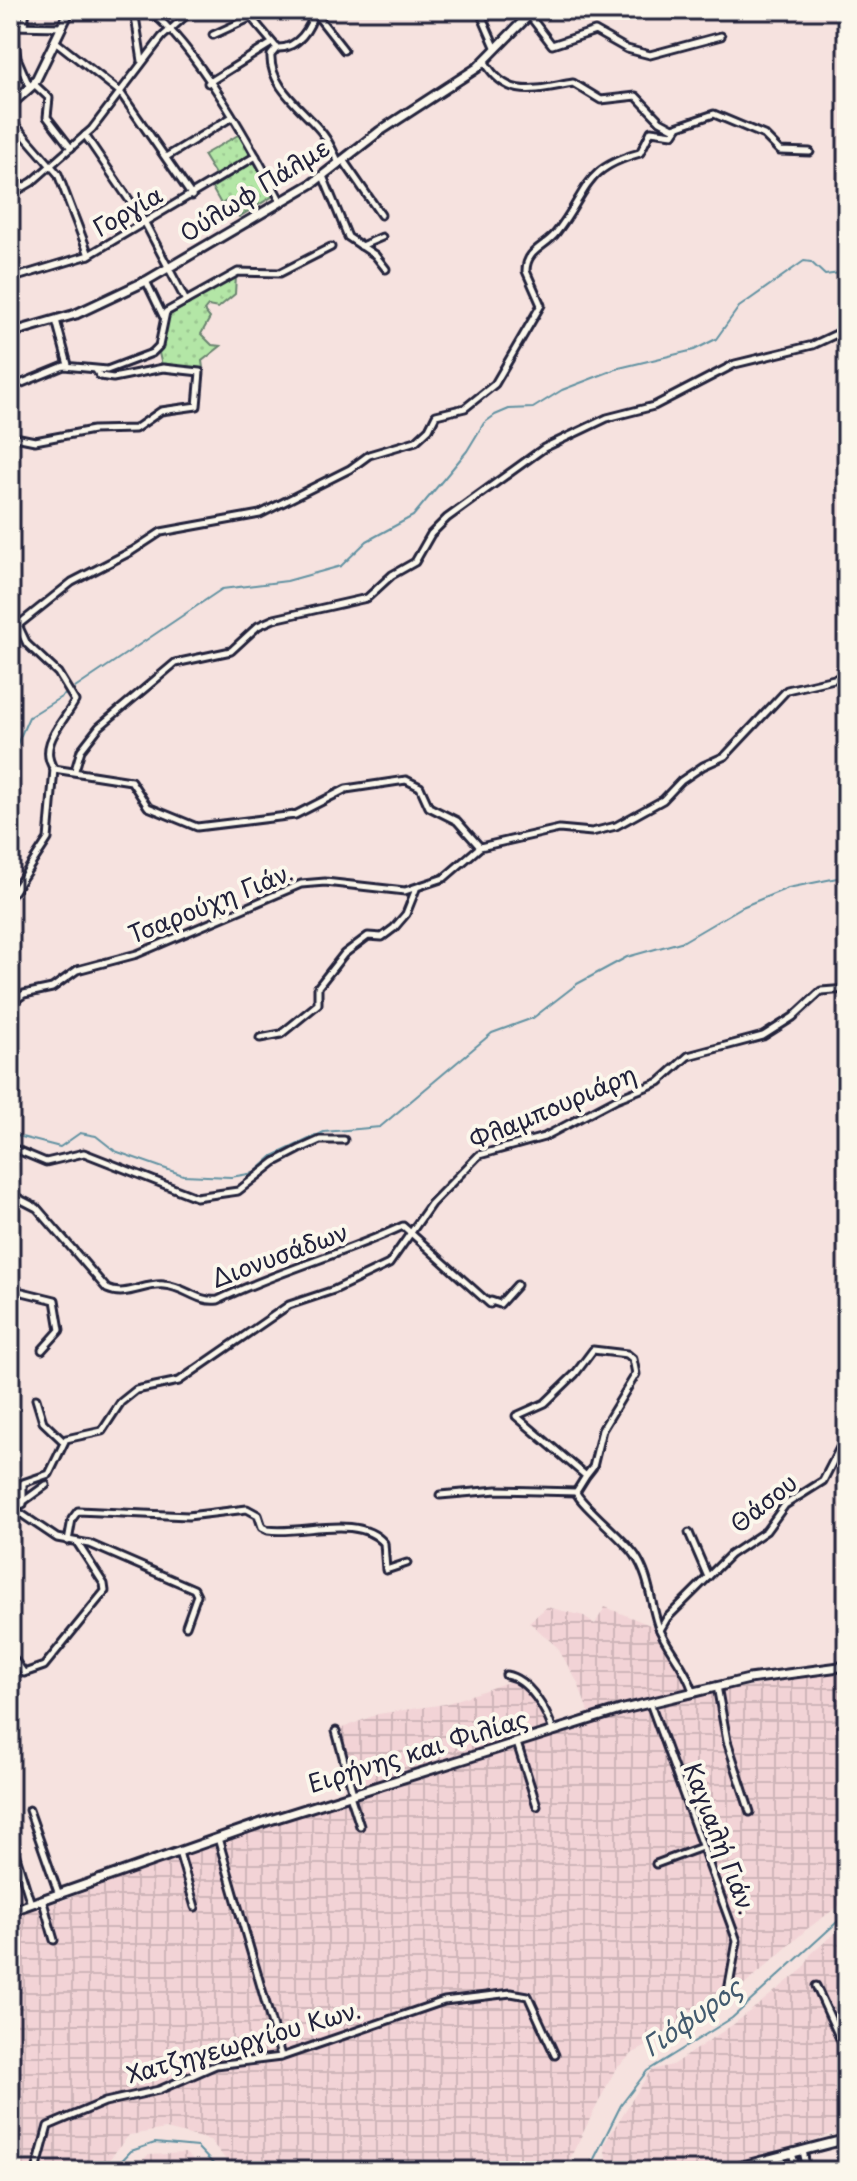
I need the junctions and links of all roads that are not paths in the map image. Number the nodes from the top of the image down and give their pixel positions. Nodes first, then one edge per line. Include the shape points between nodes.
1 (26, 10) edge
2 (70, 10) edge
3 (134, 10) edge
4 (149, 10) edge
5 (192, 10) edge
6 (245, 10) edge
7 (479, 10) edge
8 (314, 11) edge
9 (531, 12) edge
10 (252, 17) junction
11 (24, 25) junction
12 (11, 26) edge
13 (62, 27) junction
14 (170, 29) junction
15 (213, 35) dead end
16 (721, 36) dead end
17 (55, 41) junction
18 (275, 45) junction
19 (344, 50) dead end
20 (497, 50) junction
21 (142, 62) junction
22 (485, 62) junction
23 (208, 83) junction
24 (32, 86) junction
25 (120, 92) junction
26 (10, 105) edge
27 (232, 117) junction
28 (10, 119) edge
29 (677, 128) junction
30 (84, 135) junction
31 (71, 148) junction
32 (810, 152) dead end
33 (256, 156) junction
34 (166, 157) junction
35 (341, 161) junction
36 (52, 165) junction
37 (323, 176) junction
38 (10, 195) edge
39 (192, 196) junction
40 (280, 200) junction
41 (381, 215) dead end
42 (145, 223) junction
43 (382, 237) dead end
44 (361, 246) junction
45 (331, 247) dead end
46 (89, 255) junction
47 (168, 269) junction
48 (386, 269) dead end
49 (10, 279) edge
50 (146, 281) junction
51 (186, 301) junction
52 (163, 317) junction
53 (56, 320) junction
54 (847, 329) edge
55 (10, 333) edge
56 (68, 365) junction
57 (96, 370) junction
58 (10, 388) edge
59 (10, 436) edge
60 (10, 533) edge
61 (10, 557) edge
62 (10, 608) edge
63 (18, 628) junction
64 (10, 639) edge
65 (847, 676) edge
66 (54, 769) junction
67 (75, 770) junction
68 (480, 847) junction
69 (417, 888) junction
70 (10, 897) edge
71 (847, 989) edge
72 (10, 1004) edge
73 (260, 1038) dead end
74 (344, 1140) dead end
75 (10, 1147) edge
76 (10, 1194) edge
77 (412, 1231) junction
78 (517, 1285) dead end
79 (10, 1289) edge
80 (42, 1350) dead end
81 (36, 1399) dead end
82 (847, 1434) edge
83 (64, 1442) junction
84 (586, 1476) junction
85 (46, 1485) dead end
86 (576, 1492) junction
87 (440, 1495) dead end
88 (24, 1501) junction
89 (10, 1507) edge
90 (689, 1533) dead end
91 (68, 1541) junction
92 (78, 1544) junction
93 (407, 1563) dead end
94 (708, 1577) junction
95 (186, 1626) dead end
96 (660, 1630) junction
97 (10, 1654) edge
98 (847, 1666) edge
99 (506, 1675) dead end
100 (717, 1685) junction
101 (693, 1691) junction
102 (650, 1702) junction
103 (336, 1731) dead end
104 (553, 1731) junction
105 (517, 1743) junction
106 (351, 1794) junction
107 (537, 1806) dead end
108 (29, 1810) dead end
109 (750, 1812) dead end
110 (360, 1826) dead end
111 (218, 1838) junction
112 (12, 1843) edge
113 (702, 1847) junction
114 (179, 1852) junction
115 (656, 1864) dead end
116 (60, 1896) junction
117 (43, 1902) junction
118 (31, 1905) junction
119 (195, 1907) dead end
120 (10, 1911) edge
121 (54, 1940) dead end
122 (816, 1986) dead end
123 (728, 1991) dead end
124 (847, 2054) edge
125 (555, 2055) dead end
126 (281, 2057) junction
127 (847, 2139) edge
128 (803, 2150) junction
129 (792, 2153) junction
130 (36, 2171) edge
131 (723, 2171) edge
132 (797, 2171) edge
133 (807, 2171) edge

1 - 11 street
2 - 13 street
3 - 21 street
4 - 14 street
5 - 14 street
6 - 10 street
7 - 20 street
8 - 18 street via 300,39 286,48
8 - 19 street
9 - 16 street via 552,45 595,31 650,55
9 - 20 street, Ούλωφ Πάλμε
10 - 15 street
10 - 18 street
11 - 12 street
11 - 13 street
12 - 24 street via 17,58
13 - 17 street
14 - 21 street
14 - 23 street
17 - 24 street
17 - 25 street
18 - 23 street
18 - 35 street via 271,57 276,75
20 - 22 street, Ούλωφ Πάλμε
21 - 25 street
22 - 29 street via 498,78 526,91 573,83 601,100 636,96 660,121
22 - 35 street, Ούλωφ Πάλμε
23 - 27 street
24 - 26 street
24 - 31 street via 49,98 47,117
25 - 30 street
25 - 34 street
27 - 33 street
27 - 34 street
28 - 36 street
29 - 32 street via 714,114 764,135 780,151
29 - 63 street via 674,134 651,131 640,153 601,168 556,233 532,252 525,269 541,305 495,384 468,406 437,414 416,441 369,455 276,507 157,534 72,582
30 - 31 street
30 - 42 street
31 - 36 street
33 - 39 street, Γοργία
33 - 40 street
34 - 39 street
35 - 37 street, Ούλωφ Πάλμε
35 - 41 street
36 - 38 street
36 - 46 street
37 - 40 street, Ούλωφ Πάλμε
37 - 44 street via 348,237
39 - 42 street, Γοργία
40 - 47 street, Ούλωφ Πάλμε
42 - 46 street, Γοργία
42 - 47 street
43 - 44 street
44 - 48 street
45 - 51 street via 280,273 238,272
46 - 49 street, Γοργία
47 - 50 street, Ούλωφ Πάλμε
47 - 51 street
50 - 52 street
50 - 53 street, Ούλωφ Πάλμε
51 - 52 street
52 - 57 street via 156,351
53 - 55 street, Ούλωφ Πάλμε
53 - 56 street
54 - 67 street via 813,345 735,364 654,406 607,418 544,448 447,518 415,562 367,598 274,619 229,652 175,663 95,732
56 - 57 street
56 - 58 street
57 - 59 street via 113,378 151,369 201,373 197,406 161,411 135,429 35,441
60 - 61 street
62 - 63 street
63 - 64 street
63 - 66 street via 74,697 49,745
65 - 68 street, Τσαρούχη Γιάν. via 787,690 725,756 616,826 592,832 559,829
66 - 67 street
66 - 70 street via 48,839
67 - 68 street via 131,781 151,809 203,827 295,815 346,789 412,781 429,807 457,821
68 - 69 street, Τσαρούχη Γιάν. via 444,878
69 - 72 street, Τσαρούχη Γιάν. via 301,884 137,954 77,970 52,988 24,994
69 - 73 street via 394,928 382,937 368,936 344,954 318,987 318,1004 281,1034
71 - 77 street, Φλαμπουριάρη via 821,991 763,1036 688,1056 659,1082 544,1137 479,1155 452,1179
74 - 75 street via 320,1140 300,1149 238,1191 196,1197 84,1153 46,1162
76 - 77 street, Διονυσάδων via 37,1208 112,1292 172,1285 208,1301 376,1241 403,1226
77 - 78 street via 490,1304 500,1304
77 - 83 street, Φλαμπουριάρη via 389,1264 289,1305 188,1376 128,1395 102,1431
79 - 80 street via 55,1300 60,1330
81 - 83 street via 43,1422
82 - 94 street, Θάσου via 823,1481 785,1505 766,1531
83 - 88 street via 46,1477 23,1483
84 - 84 street via 602,1430 636,1374 627,1354 593,1350 545,1403 516,1416
84 - 86 street
85 - 88 street
86 - 87 street
86 - 96 street via 636,1556 650,1586
88 - 89 street
89 - 91 street
90 - 94 street
91 - 92 street
91 - 93 street via 78,1511 188,1516 247,1509 258,1515 265,1530 366,1532 384,1543 386,1570
92 - 95 street via 90,1544 196,1591
92 - 97 street via 105,1591 44,1666 24,1673
94 - 96 street, Θάσου
96 - 101 street via 682,1662
98 - 100 street, Ειρήνης και Φιλίας
99 - 104 street via 537,1698
100 - 101 street, Ειρήνης και Φιλίας
100 - 109 street via 727,1741
101 - 102 street, Ειρήνης και Φιλίας
102 - 104 street, Ειρήνης και Φιλίας
102 - 113 street, Καγιαλή Γιάν.
103 - 106 street
104 - 105 street, Ειρήνης και Φιλίας
105 - 106 street, Ειρήνης και Φιλίας
105 - 107 street
106 - 110 street
106 - 111 street, Ειρήνης και Φιλίας
108 - 116 street
111 - 114 street, Ειρήνης και Φιλίας
111 - 126 street
112 - 118 street
113 - 115 street
113 - 123 street, Καγιαλή Γιάν. via 737,1941
114 - 116 street, Ειρήνης και Φιλίας
114 - 119 street
116 - 117 street, Ειρήνης και Φιλίας
117 - 118 street, Ειρήνης και Φιλίας
117 - 121 street
118 - 120 street, Ειρήνης και Φιλίας
122 - 124 street
125 - 126 street, Χατζηγεωργίου Κων. via 531,2000 511,1993 444,2001
126 - 130 street, Χατζηγεωργίου Κων. via 216,2065 162,2089 111,2100 54,2122 44,2134
127 - 128 street
128 - 129 street
128 - 133 street
129 - 131 street
129 - 132 street

